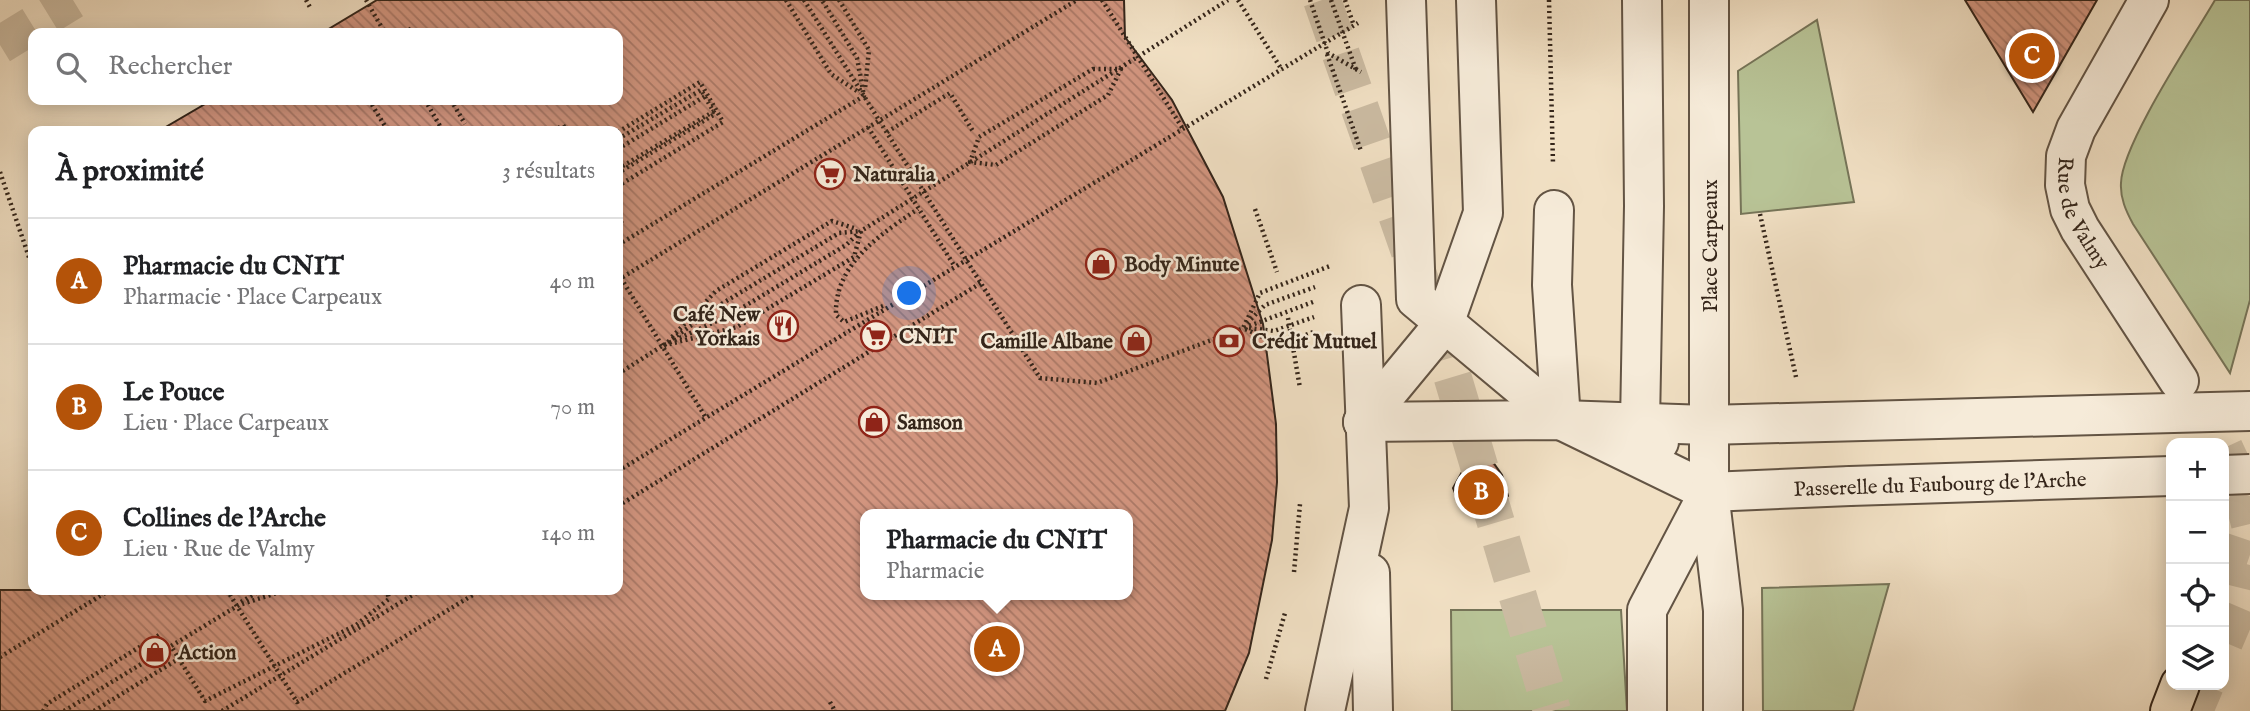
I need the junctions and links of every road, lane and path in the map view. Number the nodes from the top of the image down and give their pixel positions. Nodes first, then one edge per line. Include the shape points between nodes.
1 (306, 0) edge
2 (366, 0) edge
3 (786, 0) edge
4 (804, 0) edge
5 (822, 0) edge
6 (839, 0) edge
7 (1077, 0) edge
8 (1102, 0) edge
9 (1228, 0) edge
10 (1238, 0) edge
11 (1309, 0) edge
12 (1331, 0) edge
13 (1406, 0) edge
14 (1476, 0) edge
15 (1549, 0) edge
16 (1642, 0) edge
17 (1709, 0) edge
18 (2149, 0) edge
19 (311, 9) dead end
20 (1361, 22) dead end
21 (382, 28) edge
22 (1138, 58) junction
23 (1121, 69) junction
24 (1282, 70) junction
25 (1373, 78) dead end
26 (1361, 85) dead end
27 (1341, 93) dead end
28 (707, 95) junction
29 (864, 96) junction
30 (372, 105) edge
31 (428, 105) edge
32 (454, 105) edge
33 (716, 110) junction
34 (465, 124) dead end
35 (385, 126) edge
36 (440, 126) edge
37 (868, 127) junction
38 (623, 129) edge
39 (1183, 129) junction
40 (887, 132) junction
41 (974, 133) dead end
42 (623, 136) edge
43 (623, 146) edge
44 (970, 162) junction
45 (623, 168) edge
46 (623, 168) edge
47 (0, 172) edge
48 (623, 183) edge
49 (1757, 200) dead end
50 (918, 209) junction
51 (1255, 209) dead end
52 (1554, 211) joint
53 (862, 231) junction
54 (623, 242) edge
55 (28, 254) edge
56 (1332, 266) dead end
57 (955, 267) junction
58 (1277, 272) dead end
59 (623, 277) edge
60 (981, 283) junction
61 (623, 285) edge
62 (1265, 305) dead end
63 (1361, 305) dead end
64 (883, 306) dead end
65 (1270, 318) dead end
66 (1288, 318) dead end
67 (1444, 324) junction
68 (1243, 328) junction
69 (1274, 331) dead end
70 (1280, 345) dead end
71 (662, 346) junction
72 (623, 371) edge
73 (2179, 381) dead end
74 (1797, 382) dead end
75 (1300, 388) dead end
76 (2250, 411) edge
77 (706, 418) junction
78 (1560, 420) junction
79 (1363, 422) junction
80 (1640, 423) junction
81 (1707, 425) junction
82 (623, 468) edge
83 (2250, 474) edge
84 (2229, 475) edge
85 (2166, 476) edge
86 (1709, 492) junction
87 (623, 503) edge
88 (1300, 504) dead end
89 (1368, 508) junction
90 (1294, 572) dead end
91 (102, 595) edge
92 (232, 595) edge
93 (253, 595) edge
94 (270, 595) edge
95 (388, 595) edge
96 (413, 595) edge
97 (473, 595) edge
98 (238, 605) junction
99 (1285, 613) dead end
100 (159, 635) dead end
101 (0, 657) edge
102 (175, 661) dead end
103 (274, 666) junction
104 (280, 676) junction
105 (1266, 679) dead end
106 (2178, 690) edge
107 (830, 702) dead end
108 (43, 711) edge
109 (64, 711) edge
110 (94, 711) edge
111 (222, 711) edge
112 (835, 711) edge
113 (1325, 711) edge
114 (1373, 711) edge
115 (1647, 711) edge
116 (1723, 711) edge
117 (2170, 711) edge

1 - 19 path
2 - 21 path
3 - 29 path via 831,74
4 - 29 path
5 - 29 path via 856,58
6 - 29 path via 869,50
7 - 37 path
8 - 22 path
9 - 22 path
10 - 24 path
11 - 25 path via 1328,53
11 - 27 path
12 - 26 path
13 - 67 street via 1416,299
14 - 67 street via 1483,214
15 - 52 path
16 - 80 street
17 - 81 street, Place Carpeaux
18 - 73 street, Rue de Valmy via 2076,130 2066,156 2064,185 2080,229
20 - 24 path
22 - 23 path
22 - 39 path
23 - 44 path
23 - 44 path via 1093,69 979,137
23 - 44 path via 1108,96 996,165
24 - 39 path
28 - 33 path
28 - 38 path via 700,82
28 - 43 path
29 - 40 path
29 - 54 path
30 - 35 path
31 - 36 path
32 - 34 path
33 - 45 path
33 - 48 path via 723,122
37 - 50 path
37 - 59 path
39 - 57 path
40 - 41 path via 950,93
40 - 60 path
42 - 46 path via 701,90 715,114
44 - 53 path
47 - 55 path
49 - 74 path
50 - 57 path
50 - 64 path via 875,238 858,257 839,291 836,316 845,323
51 - 58 path
52 - 78 street via 1552,285
53 - 71 path via 730,315
53 - 71 path via 839,233
53 - 71 path via 853,257 737,327
53 - 71 path via 832,221 716,291
56 - 68 path via 1259,293
57 - 77 path
60 - 68 path via 1040,378 1097,383
60 - 87 path
61 - 71 path
62 - 68 path
63 - 79 street
65 - 68 path
66 - 75 path
67 - 78 street
67 - 79 street
68 - 69 path
68 - 70 path
71 - 72 path
71 - 77 path
76 - 81 street
77 - 82 path
78 - 79 street
78 - 80 street
78 - 86 street
79 - 89 street via 1370,478
80 - 81 street
80 - 86 street
81 - 86 street, Place Carpeaux
83 - 84 street, bridge
85 - 86 street, Passerelle du Faubourg de l'Arche, bridge
86 - 115 street via 1647,610
86 - 116 street, Place Carpeaux via 1723,610
88 - 90 path
89 - 113 street
89 - 114 street
91 - 101 path
92 - 98 path
93 - 98 path
94 - 98 path
95 - 103 path via 371,616
96 - 104 path
97 - 103 path via 298,702
98 - 103 path
98 - 103 path via 171,646 205,701
98 - 104 path
98 - 109 path
99 - 105 path
100 - 108 path via 47,704
102 - 110 path
104 - 111 path
106 - 117 main road
107 - 112 path

